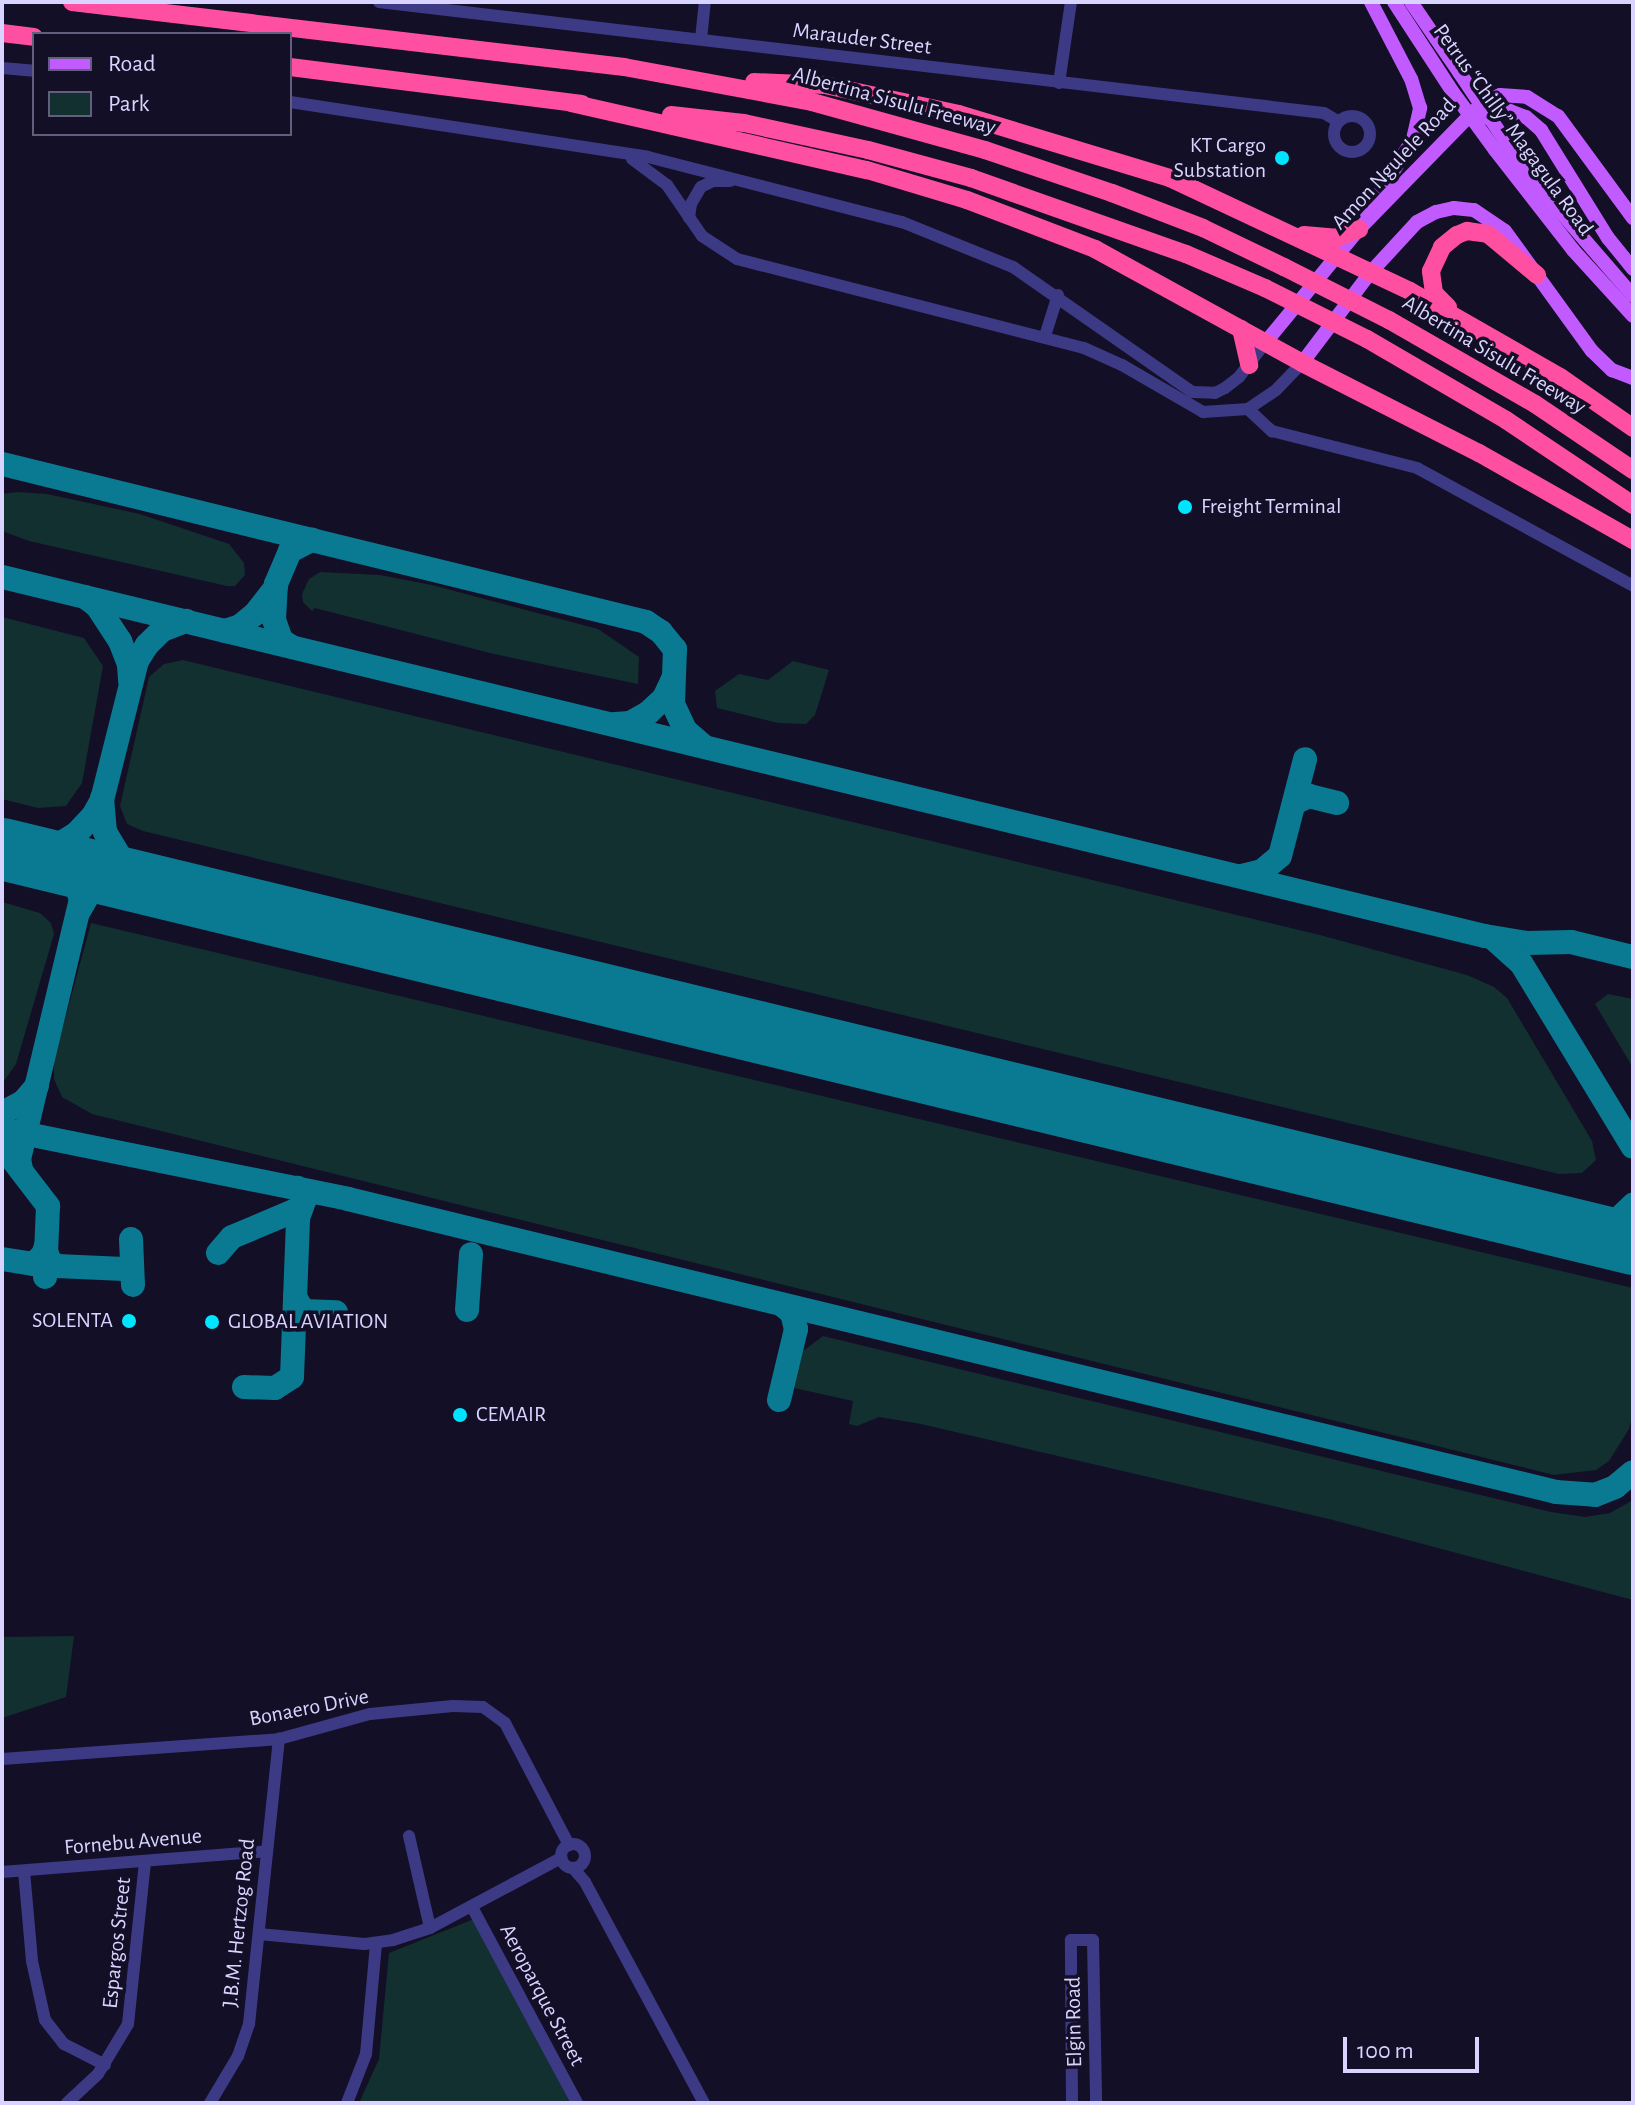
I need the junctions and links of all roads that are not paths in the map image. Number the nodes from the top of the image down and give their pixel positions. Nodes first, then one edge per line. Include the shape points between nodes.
1 (72, 2) edge
2 (379, 2) edge
3 (705, 2) edge
4 (1071, 2) edge
5 (1371, 2) edge
6 (1394, 2) edge
7 (1411, 2) edge
8 (2, 33) edge
9 (32, 37) edge
10 (701, 39) junction
11 (292, 67) edge
12 (2, 68) edge
13 (32, 71) edge
14 (723, 83) junction
15 (1059, 83) junction
16 (292, 102) edge
17 (571, 103) junction
18 (1339, 122) dead end
19 (1440, 146) junction
20 (1501, 146) junction
21 (629, 157) junction
22 (752, 183) junction
23 (689, 218) junction
24 (1633, 218) edge
25 (1360, 229) junction
26 (1285, 231) junction
27 (1338, 257) junction
28 (1633, 269) edge
29 (1370, 273) junction
30 (1537, 275) junction
31 (1058, 295) junction
32 (1633, 296) edge
33 (1633, 316) edge
34 (1241, 329) junction
35 (1483, 331) junction
36 (1045, 336) junction
37 (1265, 343) junction
38 (1302, 363) junction
39 (1249, 365) junction
40 (1612, 370) junction
41 (1633, 378) edge
42 (1633, 388) edge
43 (1248, 409) junction
44 (1633, 428) edge
45 (1633, 470) edge
46 (1633, 505) edge
47 (1633, 540) edge
48 (1633, 586) edge
49 (279, 1739) junction
50 (2, 1759) edge
51 (409, 1836) dead end
52 (267, 1851) junction
53 (569, 1858) junction
54 (145, 1861) junction
55 (24, 1871) junction
56 (2, 1872) edge
57 (472, 1907) junction
58 (430, 1928) junction
59 (259, 1934) junction
60 (376, 1944) junction
61 (105, 2065) junction
62 (67, 2103) edge
63 (210, 2103) edge
64 (347, 2103) edge
65 (577, 2103) edge
66 (704, 2103) edge
67 (1072, 2103) edge
68 (1096, 2103) edge

1 - 14 highway, Albertina Sisulu Freeway
2 - 10 street, Marauder Street
3 - 10 street
4 - 15 street
5 - 25 main road via 1420,108 1413,139
6 - 20 main road, Petrus “Chilly” Magagula Road, bridge via 1452,91
7 - 20 main road, Petrus “Chilly” Magagula Road, bridge
8 - 9 highway
10 - 15 street, Marauder Street
11 - 17 highway
12 - 13 street
14 - 26 highway via 825,85 959,114 1170,178
14 - 45 highway, Albertina Sisulu Freeway, bridge via 985,150 1177,218 1389,320 1535,404
15 - 18 street, Marauder Street via 1324,113
16 - 21 street
17 - 34 highway via 867,170 967,200 1095,249
17 - 46 highway, bridge via 744,123 868,150 1102,223 1265,288 1367,339 1506,420
19 - 24 main road, Amon Ngulele Road via 1490,98 1514,93 1527,97 1558,116
19 - 25 main road, Amon Ngulele Road
19 - 28 main road via 1495,112 1526,117 1541,130
20 - 32 main road, Petrus “Chilly” Magagula Road
20 - 33 main road, Petrus “Chilly” Magagula Road via 1573,250
21 - 22 street
21 - 23 street via 662,178
22 - 23 street via 708,183 697,192
22 - 31 street via 902,222 1013,267
23 - 36 street via 713,246 747,263
25 - 26 highway via 1336,238
25 - 27 main road, Amon Ngulele Road
26 - 27 highway
27 - 29 highway
27 - 37 main road, Amon Ngulele Road
29 - 30 main road via 1417,222 1454,208 1491,219
29 - 35 highway
29 - 38 main road
30 - 35 highway via 1488,234 1467,231 1442,247 1431,271 1434,293
30 - 40 main road
31 - 36 street
31 - 39 street via 1192,392 1215,393
34 - 37 highway
34 - 39 highway
35 - 44 highway
36 - 43 street via 1122,365 1203,412
37 - 38 highway
37 - 39 street
38 - 43 street
38 - 47 highway via 1479,453
40 - 41 main road
40 - 42 main road
43 - 48 street via 1272,431 1417,468
49 - 50 street, Bonaero Drive
49 - 52 street, J.B.M. Hertzog Road
49 - 53 street, Bonaero Drive via 370,1714 483,1707 505,1723
51 - 58 street
52 - 54 street, Fornebu Avenue
52 - 59 street, J.B.M. Hertzog Road
53 - 57 street
53 - 66 street, Bonaero Drive
54 - 55 street, Fornebu Avenue
54 - 61 street, Espargos Street via 131,2013
55 - 56 street, Fornebu Avenue
55 - 61 street via 32,1961 45,2020 64,2044
57 - 58 street
57 - 65 street, Aeroparque Street
58 - 60 street
59 - 60 street
59 - 63 street, J.B.M. Hertzog Road via 244,2041
60 - 64 street via 367,2046
61 - 62 street, Espargos Street
67 - 68 street, Elgin Road via 1071,1940 1093,1940

